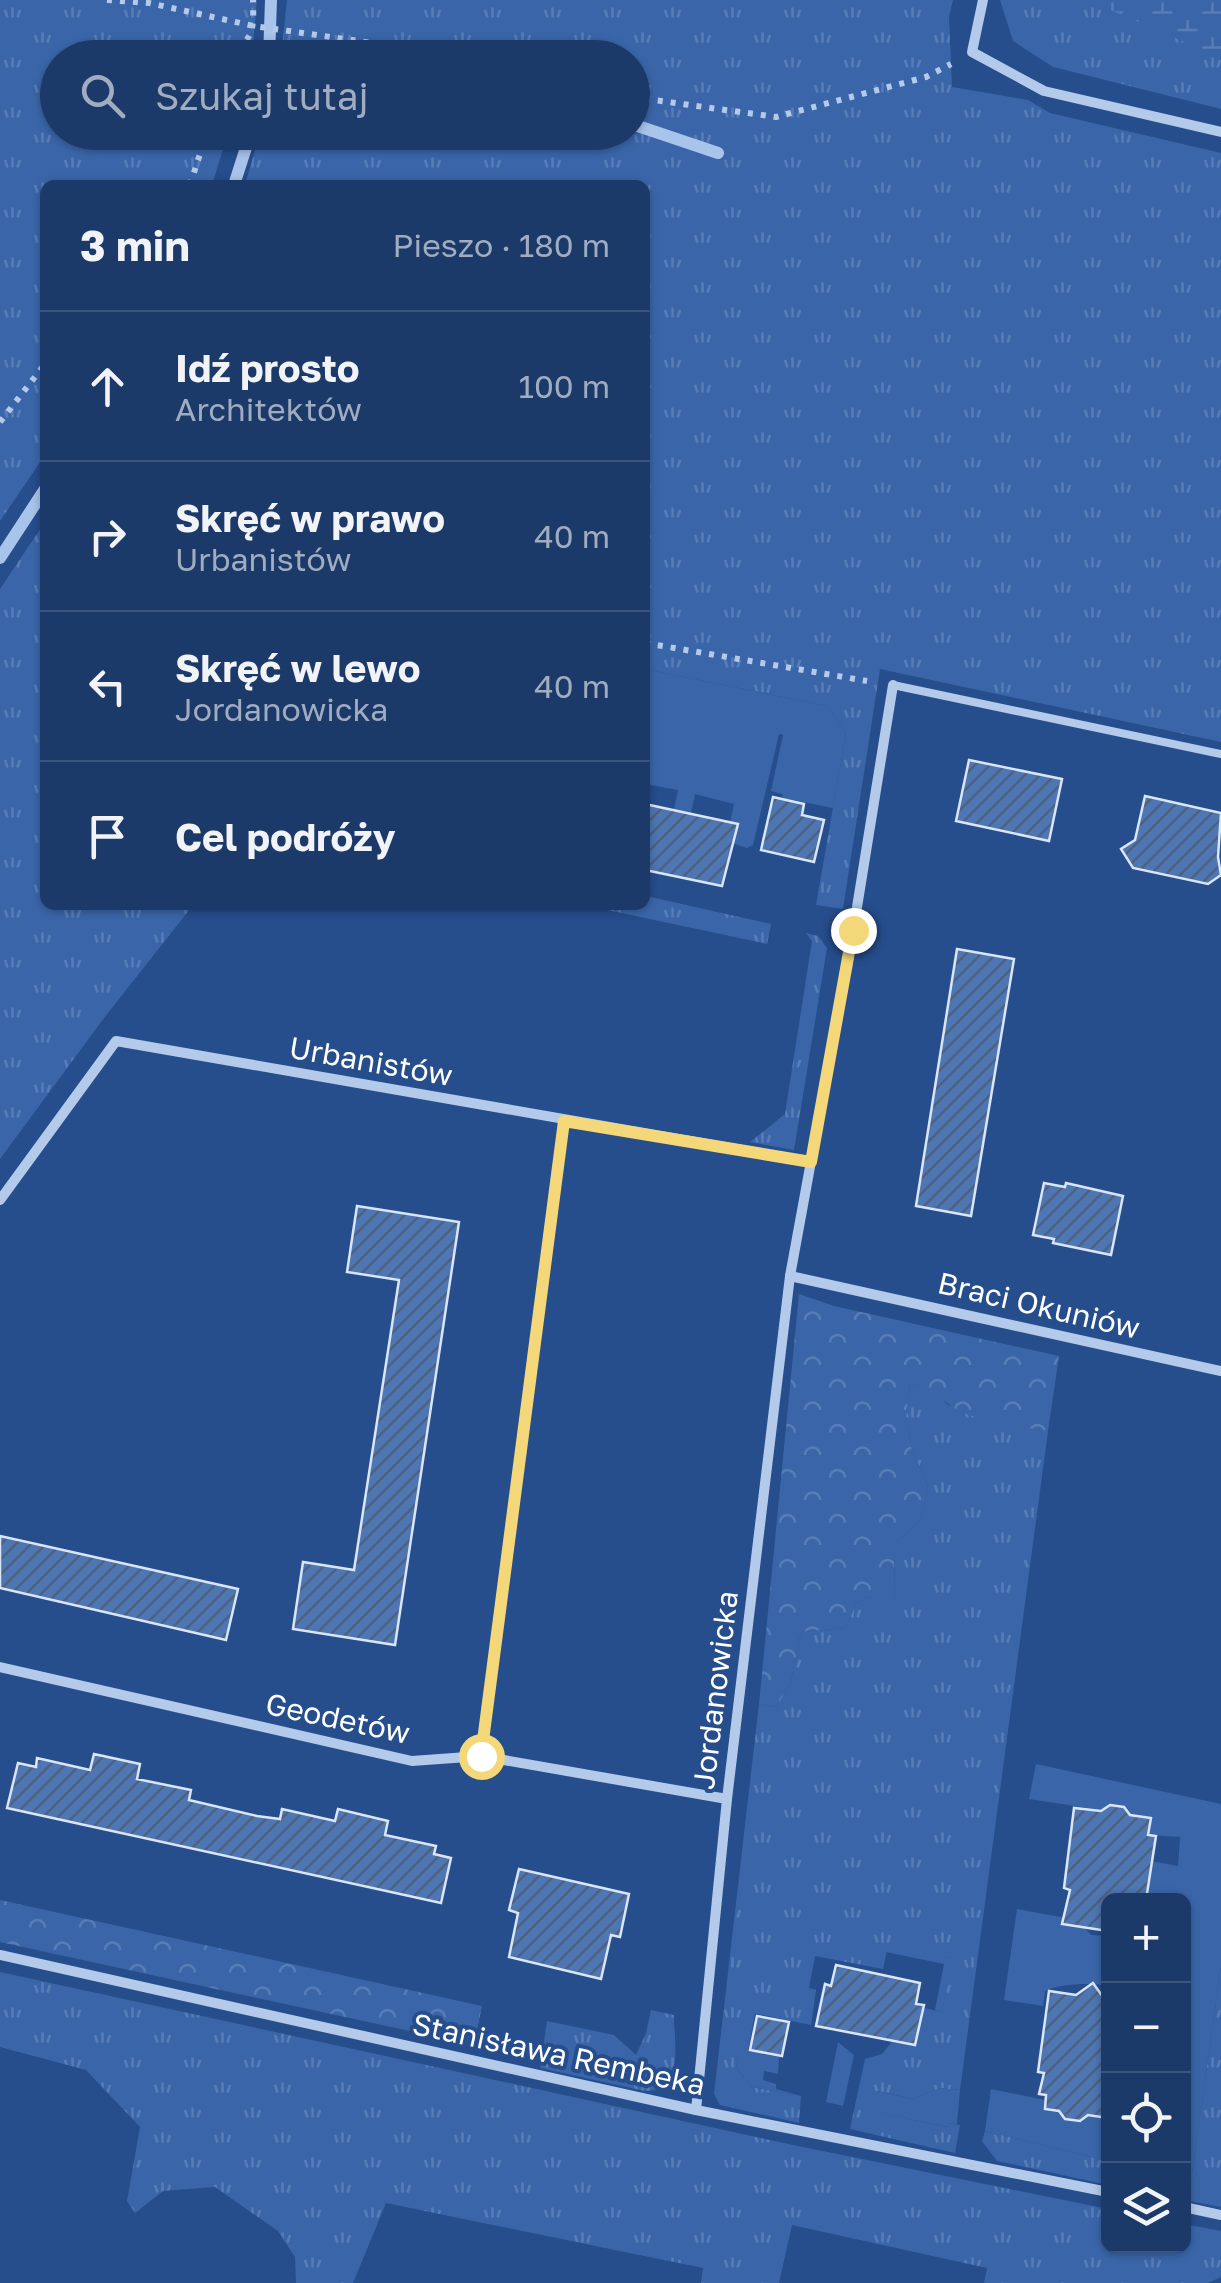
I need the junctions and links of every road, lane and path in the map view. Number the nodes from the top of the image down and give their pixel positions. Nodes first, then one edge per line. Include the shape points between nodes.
1 (107, 0) edge
2 (253, 0) edge
3 (983, 0) edge
4 (254, 26) junction
5 (249, 40) edge
6 (357, 40) edge
7 (972, 52) junction
8 (650, 100) edge
9 (1221, 132) edge
10 (202, 150) edge
11 (192, 180) edge
12 (40, 370) edge
13 (0, 422) edge
14 (650, 644) edge
15 (893, 686) junction
16 (1221, 754) edge
17 (564, 1121) junction
18 (811, 1162) junction
19 (0, 1200) edge
20 (790, 1276) junction
21 (1221, 1371) edge
22 (0, 1666) edge
23 (481, 1756) junction
24 (727, 1800) junction
25 (0, 1955) edge
26 (696, 2110) junction
27 (1101, 2191) edge
28 (1191, 2209) edge
29 (1221, 2215) edge

1 - 4 path
2 - 4 path
3 - 7 street
4 - 5 path
4 - 6 path
7 - 8 path via 926,77 776,117
7 - 9 street via 1044,91
10 - 11 path
12 - 13 path
14 - 15 path
15 - 16 lane
15 - 18 street, Jordanowicka
17 - 18 street, Urbanistów
17 - 19 street, Urbanistów via 116,1041
17 - 23 street
18 - 20 street, Jordanowicka
20 - 21 street, Braci Okuniów
20 - 24 street, Jordanowicka
22 - 23 street, Geodetów via 412,1762
23 - 24 street, Geodetów
24 - 26 street, Jordanowicka
25 - 26 street, Stanisława Rembeka
26 - 27 street, Stanisława Rembeka
28 - 29 street

